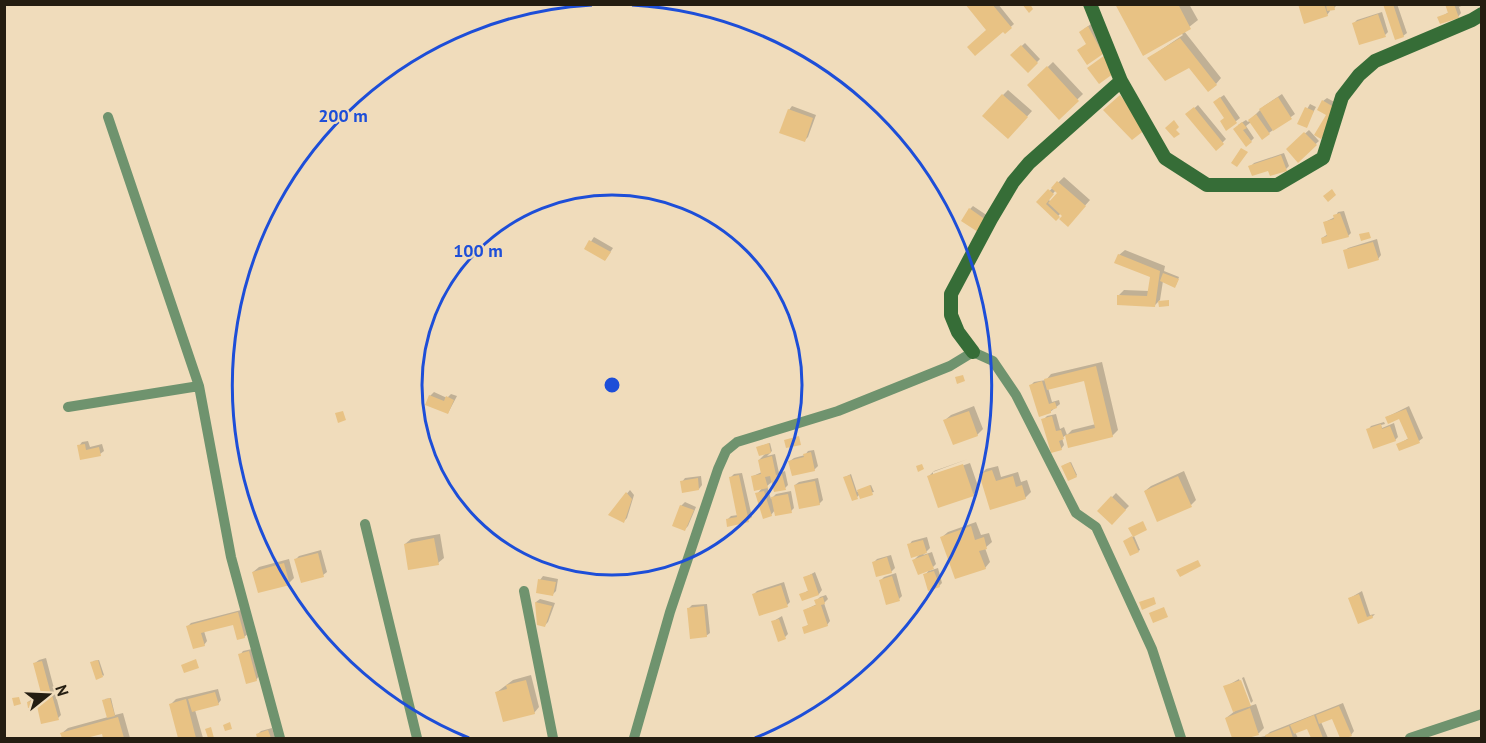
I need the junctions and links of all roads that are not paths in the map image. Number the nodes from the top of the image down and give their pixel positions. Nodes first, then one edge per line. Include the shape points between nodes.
1 (1090, 4) edge
2 (1482, 14) edge
3 (1121, 81) junction
4 (108, 117) dead end
5 (972, 352) junction
6 (199, 386) junction
7 (68, 407) dead end
8 (364, 524) dead end
9 (524, 591) dead end
10 (1482, 714) edge
11 (280, 738) edge
12 (417, 738) edge
13 (553, 738) edge
14 (634, 738) edge
15 (1181, 738) edge
16 (1410, 738) edge

1 - 3 street
2 - 3 street via 1375,61 1342,97 1323,158 1277,185 1207,185 1165,158
3 - 5 street via 1029,163 991,219 951,294 951,315
4 - 6 street
5 - 14 street via 929,375 838,411 737,442 726,451 670,612
5 - 15 street via 993,361 1016,394 1076,513 1096,527 1152,649
6 - 7 street
6 - 11 street via 231,557
8 - 12 street
9 - 13 street
10 - 16 street

